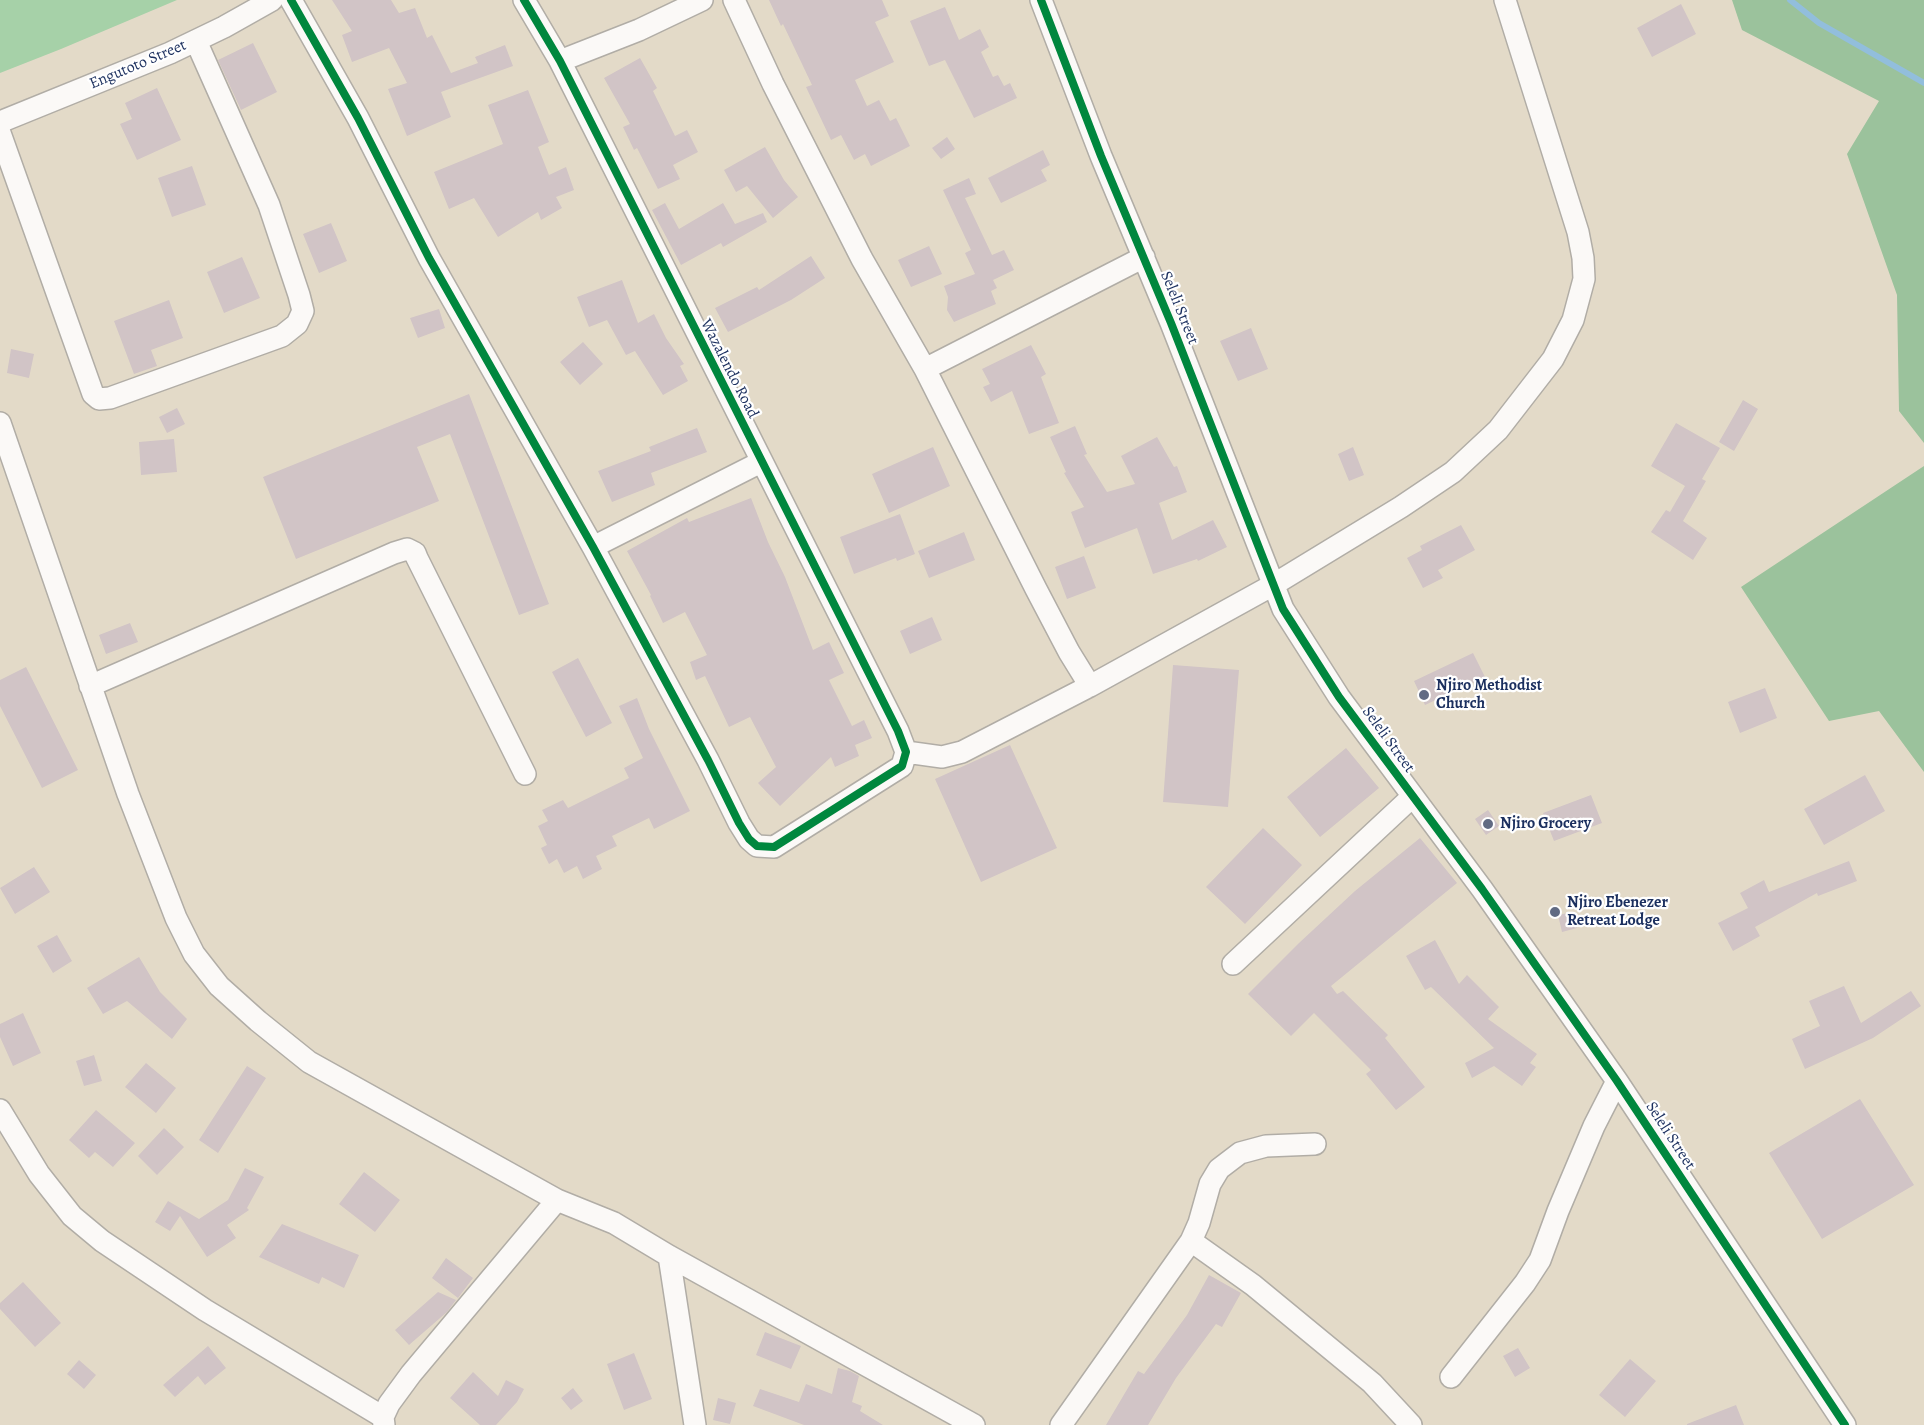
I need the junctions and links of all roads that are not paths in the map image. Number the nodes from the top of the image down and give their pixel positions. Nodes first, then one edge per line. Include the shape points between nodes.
1 (272, 0) edge
2 (291, 0) edge
3 (524, 0) edge
4 (702, 0) edge
5 (734, 0) edge
6 (1041, 0) edge
7 (1505, 0) edge
8 (196, 41) junction
9 (561, 61) junction
10 (0, 123) edge
11 (0, 133) edge
12 (1144, 257) junction
13 (925, 369) junction
14 (0, 423) edge
15 (762, 462) junction
16 (592, 547) junction
17 (1273, 585) junction
18 (90, 686) junction
19 (1090, 686) junction
20 (906, 752) junction
21 (525, 774) dead end
22 (1412, 797) junction
23 (1233, 964) dead end
24 (1617, 1081) junction
25 (0, 1110) edge
26 (1315, 1144) dead end
27 (557, 1200) junction
28 (1191, 1240) junction
29 (669, 1256) junction
30 (1451, 1377) dead end
31 (384, 1421) edge
32 (695, 1425) edge
33 (974, 1425) edge
34 (1061, 1425) edge
35 (1411, 1425) edge
36 (1845, 1425) edge

1 - 8 street, Engutoto Street
2 - 16 street via 358,118 429,258
3 - 9 street, Wazalendo Road
4 - 9 street
5 - 13 street via 857,249
6 - 12 street, Seleli Street
7 - 17 street via 1578,232 1584,279 1574,320 1553,359 1498,430 1452,472
8 - 10 street, Engutoto Street
8 - 11 street via 269,205 299,294 303,311 297,324 282,336 99,399 93,394
9 - 15 street, Wazalendo Road
12 - 13 street
12 - 17 street, Seleli Street
13 - 19 street
14 - 18 street
15 - 16 street
15 - 20 street, Wazalendo Road
16 - 20 street via 739,823 757,846 774,847 807,828 902,766
17 - 19 street
17 - 22 street, Seleli Street via 1283,609 1339,697
18 - 21 street via 407,549 415,553
18 - 27 street via 176,918 194,954 219,986 309,1062
19 - 20 street via 962,752 942,757
22 - 23 street
22 - 24 street, Seleli Street
24 - 30 street via 1594,1126 1540,1260
24 - 36 street, Seleli Street
25 - 31 street via 52,1191 72,1216 102,1241
26 - 28 street via 1266,1146 1240,1153 1219,1169
27 - 29 street via 614,1222
27 - 31 street via 411,1374 389,1404
28 - 34 street
28 - 35 street via 1372,1383
29 - 32 street
29 - 33 street

